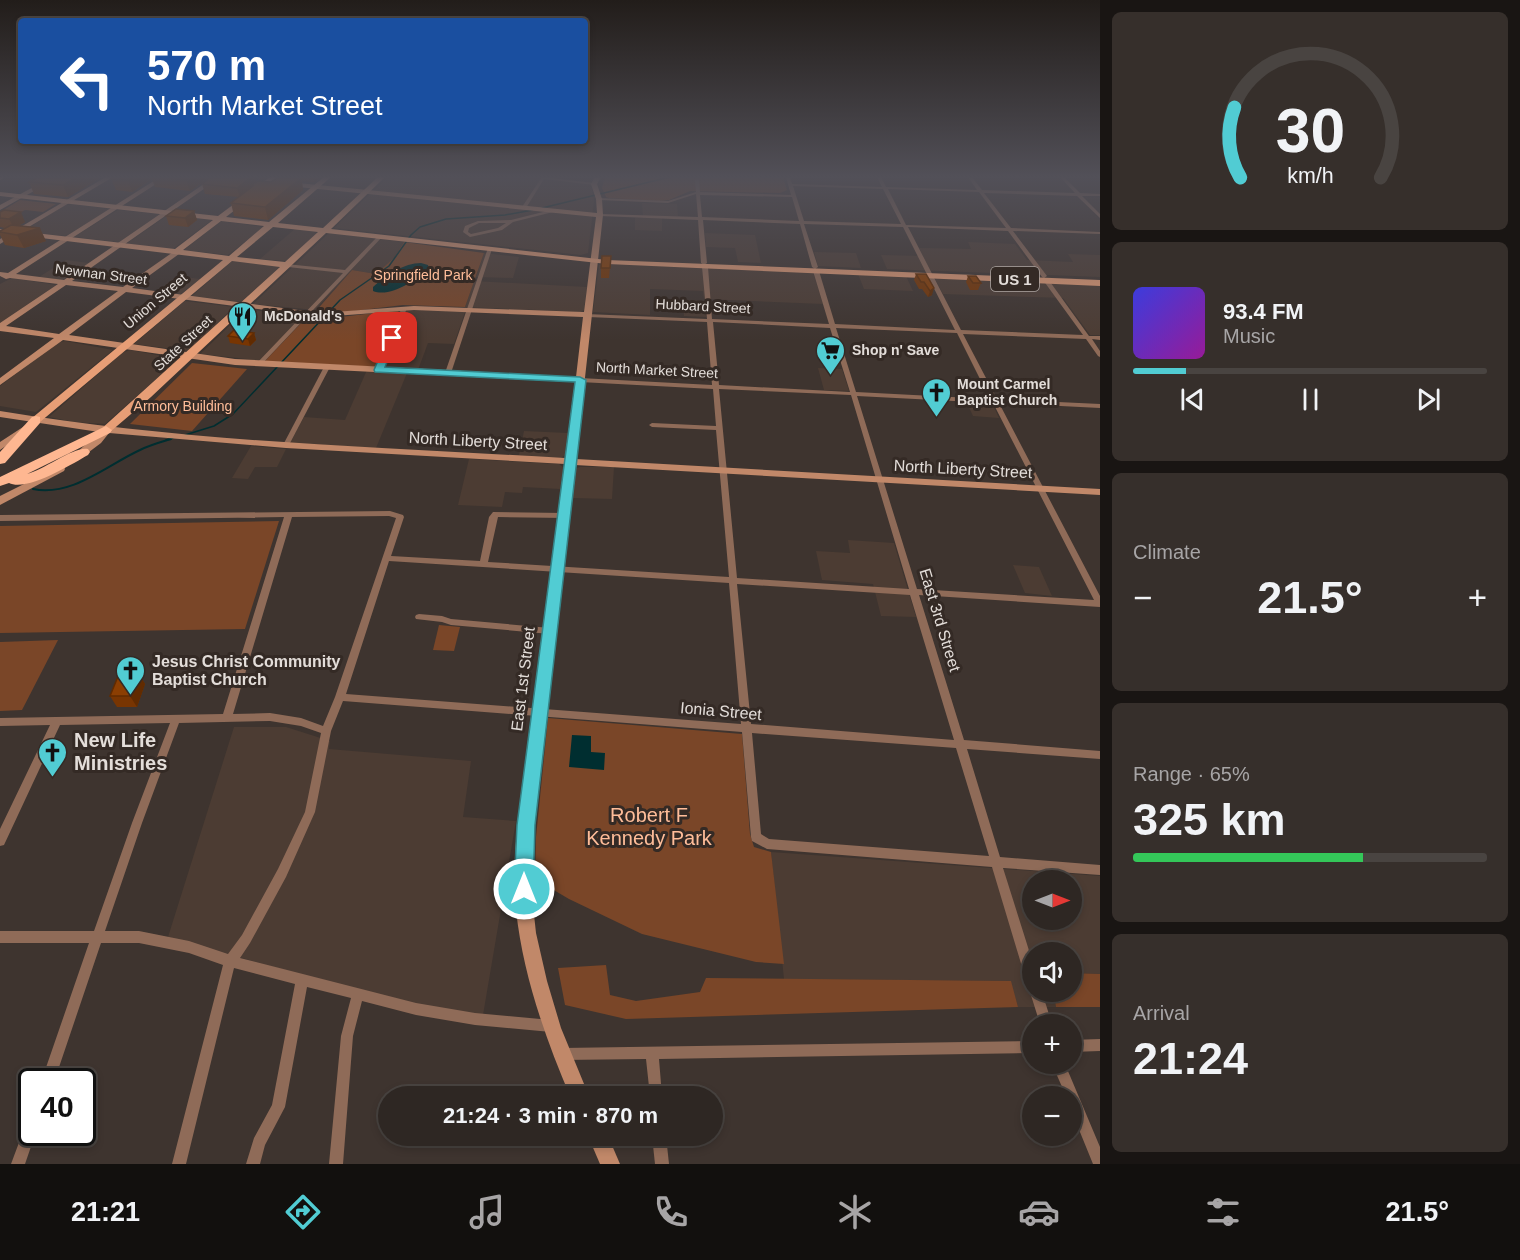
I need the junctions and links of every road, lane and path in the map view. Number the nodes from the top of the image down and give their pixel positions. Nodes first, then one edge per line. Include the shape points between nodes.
1 (2, 231) edge
2 (18, 231) edge
3 (78, 231) edge
4 (139, 231) edge
5 (202, 231) edge
6 (263, 231) edge
7 (325, 231) edge
8 (338, 231) edge
9 (465, 231) edge
10 (493, 231) edge
11 (598, 231) edge
12 (701, 231) edge
13 (805, 231) edge
14 (907, 231) edge
15 (1010, 231) edge
16 (1049, 231) edge
17 (15, 233) junction
18 (1100, 233) edge
19 (381, 236) junction
20 (66, 239) junction
21 (0, 242) edge
22 (119, 245) junction
23 (490, 249) junction
24 (176, 252) junction
25 (230, 258) junction
26 (595, 260) junction
27 (288, 265) junction
28 (704, 265) junction
29 (816, 269) junction
30 (346, 272) junction
31 (929, 274) junction
32 (4, 275) edge
33 (1045, 278) junction
34 (0, 281) edge
35 (1100, 281) edge
36 (64, 283) junction
37 (124, 290) junction
38 (183, 298) junction
39 (244, 306) junction
40 (404, 308) junction
41 (469, 310) junction
42 (306, 314) junction
43 (588, 315) junction
44 (710, 320) junction
45 (833, 326) junction
46 (0, 328) edge
47 (959, 331) junction
48 (60, 337) junction
49 (1087, 337) junction
50 (1100, 338) edge
51 (124, 346) junction
52 (1100, 355) edge
53 (189, 356) junction
54 (259, 364) junction
55 (327, 367) junction
56 (379, 370) junction
57 (448, 373) junction
58 (580, 380) junction
59 (0, 382) edge
60 (716, 386) junction
61 (853, 393) junction
62 (995, 400) junction
63 (1100, 406) edge
64 (0, 414) edge
65 (36, 420) junction
66 (652, 425) dead end
67 (720, 428) junction
68 (106, 430) junction
69 (286, 445) junction
70 (0, 447) edge
71 (84, 452) junction
72 (0, 460) edge
73 (570, 462) junction
74 (724, 470) junction
75 (880, 480) junction
76 (0, 483) edge
77 (1040, 489) junction
78 (1100, 492) edge
79 (0, 501) edge
80 (290, 514) junction
81 (564, 516) junction
82 (0, 518) edge
83 (386, 558) junction
84 (483, 564) junction
85 (557, 568) junction
86 (733, 580) junction
87 (914, 592) junction
88 (1100, 604) edge
89 (419, 617) dead end
90 (550, 631) junction
91 (340, 697) junction
92 (540, 712) junction
93 (227, 718) junction
94 (176, 719) junction
95 (57, 721) junction
96 (0, 722) edge
97 (747, 728) junction
98 (326, 731) junction
99 (960, 745) junction
100 (1100, 754) edge
101 (0, 841) edge
102 (996, 861) junction
103 (1100, 870) edge
104 (98, 935) junction
105 (0, 937) edge
106 (1022, 947) edge
107 (230, 961) junction
108 (302, 981) junction
109 (358, 995) junction
110 (551, 1026) junction
111 (1100, 1045) edge
112 (1082, 1046) edge
113 (1022, 1047) edge
114 (652, 1053) junction
115 (561, 1054) junction
116 (52, 1068) edge
117 (1063, 1074) edge
118 (575, 1086) edge
119 (655, 1086) edge
120 (25, 1146) edge
121 (602, 1146) edge
122 (660, 1146) edge
123 (18, 1164) edge
124 (179, 1164) edge
125 (253, 1164) edge
126 (336, 1164) edge
127 (609, 1164) edge
128 (662, 1164) edge
129 (1100, 1164) edge

1 - 17 main road
2 - 17 street
3 - 20 street
4 - 22 street
5 - 24 main road
6 - 25 main road, Union Street
7 - 27 main road, State Street
8 - 19 main road, US 1
9 - 10 street via 470,236
11 - 26 street, East 1st Street
12 - 28 street
13 - 29 street, East 3rd Street
14 - 31 street
15 - 33 street
16 - 18 street
17 - 20 main road
17 - 21 street
19 - 23 main road, US 1
19 - 30 street
20 - 22 main road
20 - 32 street
22 - 24 main road
22 - 36 street
23 - 26 main road, US 1
23 - 41 street
24 - 25 main road
24 - 37 street
25 - 27 main road
25 - 38 main road, Union Street
26 - 28 main road, US 1
26 - 43 street, East 1st Street
27 - 30 street
27 - 39 main road, State Street
28 - 29 main road, US 1
28 - 44 street
29 - 31 main road, US 1
29 - 45 street, East 3rd Street
30 - 42 street
31 - 33 main road, US 1
31 - 47 street
32 - 34 street
32 - 36 street, Newnan Street
33 - 35 main road, US 1
33 - 49 street
36 - 37 street, Newnan Street
36 - 46 street
37 - 38 street, Newnan Street
37 - 48 street
38 - 39 street, Newnan Street
38 - 51 main road, Union Street
39 - 42 street, Newnan Street
39 - 53 main road, State Street
40 - 41 street, Hubbard Street
40 - 42 street, Hubbard Street
40 - 56 street
41 - 43 street, Hubbard Street
41 - 57 street
42 - 54 street
43 - 44 street, Hubbard Street
43 - 58 street, East 1st Street
44 - 45 street, Hubbard Street
44 - 60 street
45 - 47 street, Hubbard Street
45 - 61 street, East 3rd Street
46 - 48 street, North Market Street
47 - 49 street, Hubbard Street
47 - 62 street
48 - 51 street, North Market Street
48 - 59 street
49 - 50 street, Hubbard Street
49 - 52 street
51 - 53 street, North Market Street
51 - 65 main road, Union Street
53 - 54 street, North Market Street
53 - 68 main road, State Street
54 - 55 street, North Market Street
55 - 56 street, North Market Street
55 - 69 street
56 - 57 street, North Market Street
57 - 58 street, North Market Street
58 - 60 street, North Market Street
58 - 73 street, East 1st Street
60 - 61 street, North Market Street
60 - 67 street
61 - 62 street, North Market Street
61 - 75 street, East 3rd Street
62 - 63 street, North Market Street
62 - 77 street
64 - 65 street, North Liberty Street
65 - 68 street, North Liberty Street
65 - 70 street, Union Street
65 - 72 highway
66 - 67 street
67 - 74 street
68 - 69 street, North Liberty Street
68 - 71 street
68 - 76 highway
69 - 73 street, North Liberty Street
71 - 76 highway via 40,475
71 - 79 street
73 - 74 street, North Liberty Street
73 - 81 street, East 1st Street
74 - 75 street, North Liberty Street
74 - 86 street
75 - 77 street, North Liberty Street
75 - 87 street, East 3rd Street
77 - 78 street, North Liberty Street
77 - 88 street
80 - 82 street
80 - 83 street via 398,514
80 - 93 street
81 - 84 street via 495,514
81 - 85 street, East 1st Street
83 - 84 street
83 - 91 street
84 - 85 street
85 - 86 street
85 - 90 street, East 1st Street
86 - 87 street
86 - 97 street
87 - 88 street
87 - 99 street, East 3rd Street
89 - 90 street
90 - 92 street, East 1st Street
91 - 92 street, Ionia Street
91 - 98 street
92 - 97 street, Ionia Street
92 - 110 street, East 1st Street via 523,880 530,943
93 - 94 street
93 - 98 street via 270,717
94 - 95 street
94 - 104 street
95 - 96 street
95 - 101 street
97 - 99 street, Ionia Street
97 - 102 street via 756,837 767,844
98 - 107 street via 309,812 282,873
99 - 100 street, Ionia Street
99 - 102 street, East 3rd Street
102 - 103 street
102 - 106 street, East 3rd Street
104 - 105 street
104 - 107 street via 140,937
104 - 116 street
107 - 108 street
107 - 124 street
108 - 109 street
108 - 125 street via 278,1107
109 - 110 street via 456,1016
109 - 126 street via 347,1036
110 - 115 street, East 1st Street
111 - 112 street
113 - 114 street
114 - 115 street
114 - 119 street
115 - 118 street, East 1st Street
117 - 129 street
120 - 123 street
121 - 127 street
122 - 128 street

